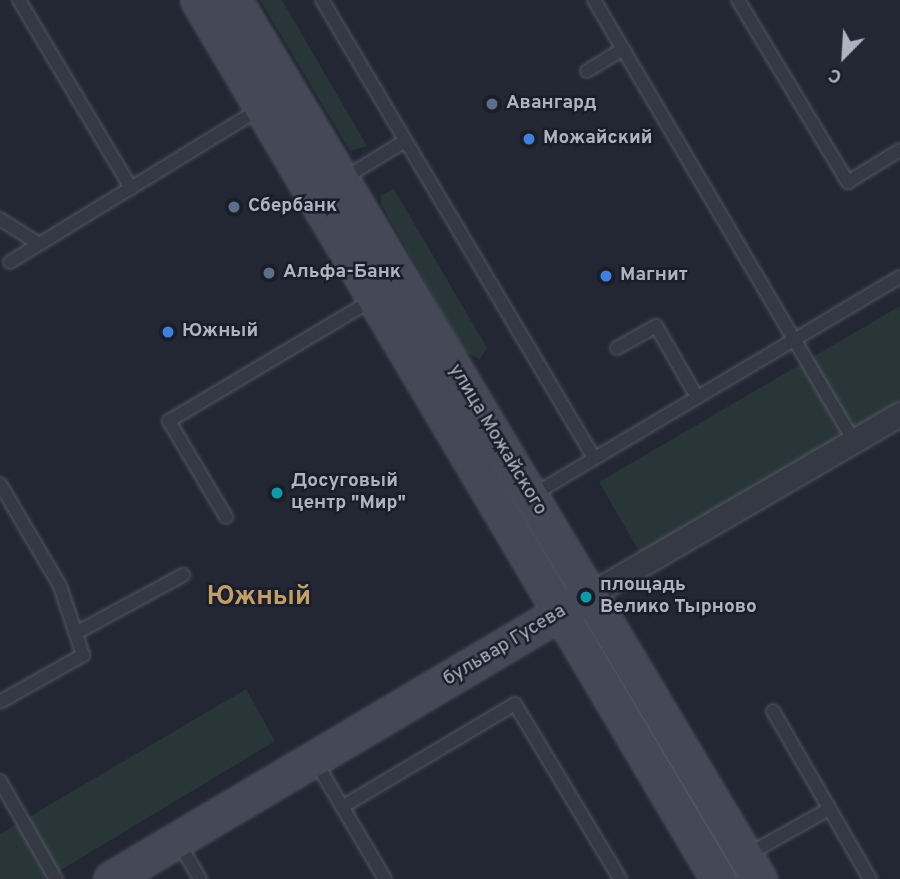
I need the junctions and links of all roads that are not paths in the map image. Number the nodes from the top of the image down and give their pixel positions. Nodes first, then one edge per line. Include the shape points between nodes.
1 (19, 0) edge
2 (198, 0) edge
3 (234, 0) edge
4 (322, 0) edge
5 (594, 0) edge
6 (738, 0) edge
7 (623, 49) junction
8 (587, 71) dead end
9 (275, 99) junction
10 (405, 141) junction
11 (900, 150) edge
12 (131, 188) junction
13 (328, 188) junction
14 (0, 219) edge
15 (39, 244) junction
16 (10, 262) dead end
17 (900, 277) edge
18 (388, 290) junction
19 (794, 340) junction
20 (617, 348) dead end
21 (697, 397) junction
22 (900, 414) edge
23 (854, 441) junction
24 (594, 458) junction
25 (0, 484) edge
26 (531, 496) junction
27 (226, 517) dead end
28 (183, 575) dead end
29 (589, 594) junction
30 (561, 613) junction
31 (76, 634) junction
32 (0, 702) edge
33 (773, 711) dead end
34 (314, 759) junction
35 (0, 781) edge
36 (342, 807) junction
37 (829, 809) junction
38 (177, 840) junction
39 (752, 867) edge
40 (56, 879) edge
41 (111, 879) edge
42 (200, 879) edge
43 (385, 879) edge
44 (620, 879) edge
45 (718, 879) edge
46 (870, 879) edge

1 - 12 lane
2 - 9 main road, улица Можайского
3 - 9 main road, улица Можайского
4 - 10 lane
5 - 7 lane
6 - 11 lane via 848,182
7 - 8 lane
7 - 19 lane
9 - 12 lane
9 - 13 main road, улица Можайского
10 - 13 lane
10 - 24 lane
12 - 15 lane
13 - 18 main road, улица Можайского
14 - 15 lane
15 - 16 lane
17 - 19 lane
18 - 26 main road, улица Можайского
18 - 27 lane via 169,421
18 - 30 main road, улица Можайского
19 - 21 lane
19 - 23 lane
20 - 21 lane via 656,326
21 - 24 lane
22 - 23 street, бульвар Гусева
23 - 29 street, бульвар Гусева
24 - 26 lane
25 - 31 lane via 60,586
26 - 29 main road, улица Можайского
28 - 31 lane
29 - 30 main road, бульвар Гусева
29 - 39 main road, улица Можайского
30 - 34 main road, бульвар Гусева
30 - 45 main road, улица Можайского
31 - 32 lane via 83,655
33 - 37 lane
34 - 36 lane
34 - 38 main road, бульвар Гусева
35 - 40 lane
36 - 43 lane
36 - 44 lane via 516,704
37 - 39 lane
37 - 46 lane
38 - 41 main road, бульвар Гусева
38 - 42 lane

